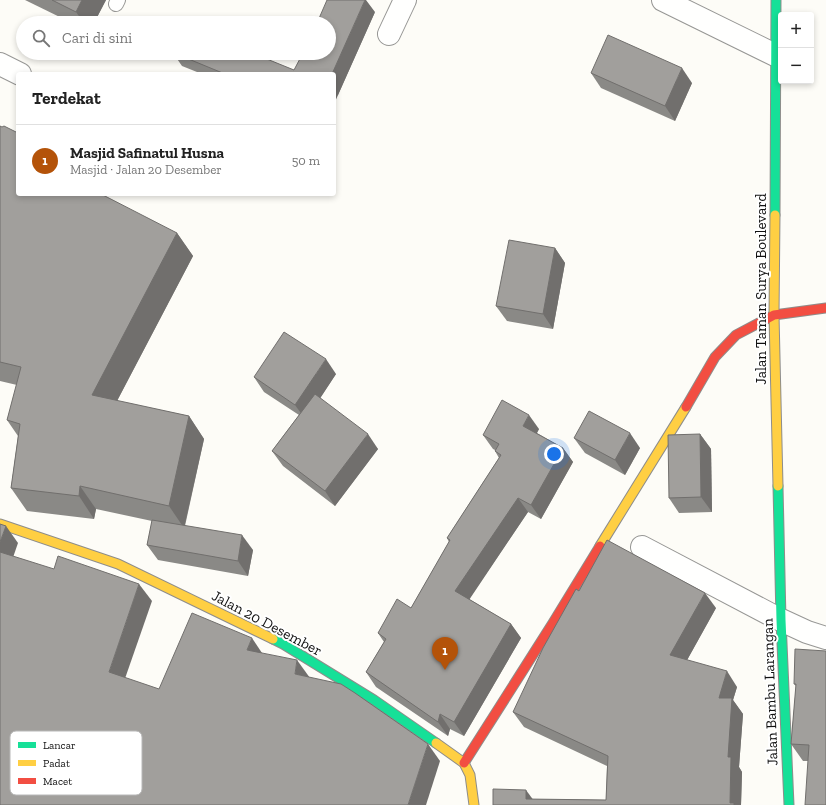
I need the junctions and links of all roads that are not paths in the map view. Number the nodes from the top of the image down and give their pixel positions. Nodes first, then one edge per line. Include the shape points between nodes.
1 (405, 0) edge
2 (663, 0) edge
3 (776, 0) edge
4 (389, 34) dead end
5 (775, 55) junction
6 (0, 64) edge
7 (16, 72) edge
8 (826, 308) edge
9 (774, 315) junction
10 (0, 524) edge
11 (642, 546) dead end
12 (780, 578) joint
13 (781, 620) junction
14 (826, 638) edge
15 (464, 763) junction
16 (474, 805) edge
17 (789, 805) edge

1 - 4 street
2 - 5 street
3 - 5 street, Jalan Taman Surya Boulevard
5 - 9 street, Jalan Taman Surya Boulevard
6 - 7 street
8 - 9 street
9 - 12 street, Jalan Taman Surya Boulevard
9 - 15 street via 736,335 715,357 558,616
10 - 15 street, Jalan 20 Desember via 118,564 283,644 374,700
11 - 13 street
12 - 13 street, Jalan Bambu Larangan
13 - 14 street
13 - 17 street, Jalan Bambu Larangan
15 - 16 street via 470,775

